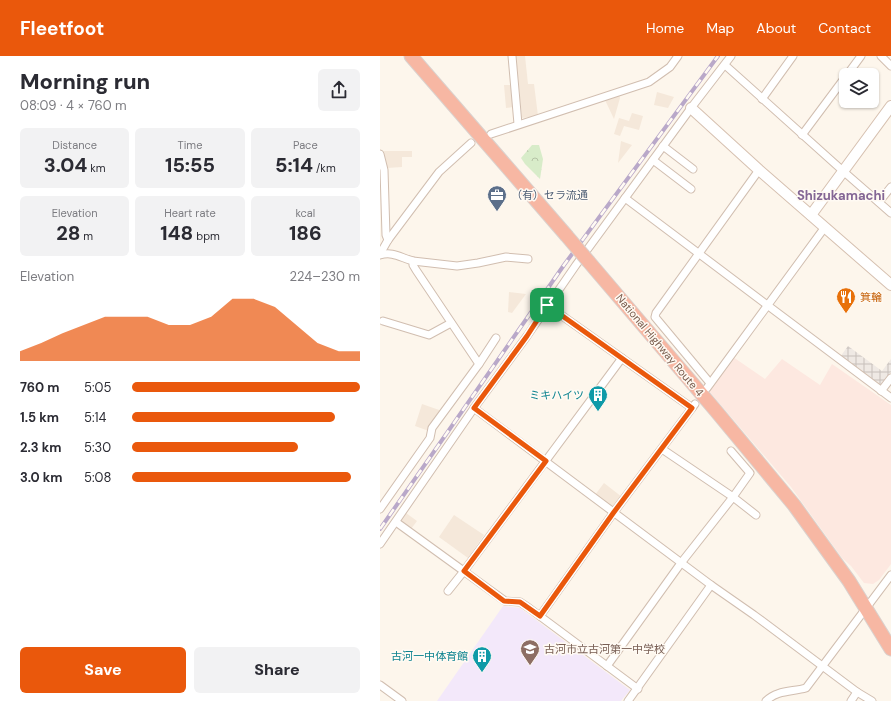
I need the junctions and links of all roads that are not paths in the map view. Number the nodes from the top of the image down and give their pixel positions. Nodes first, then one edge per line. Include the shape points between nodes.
1 (411, 56) edge
2 (512, 56) edge
3 (678, 56) edge
4 (731, 56) edge
5 (793, 56) edge
6 (861, 56) edge
7 (881, 56) edge
8 (725, 65) junction
9 (891, 66) edge
10 (852, 68) edge
11 (839, 85) edge
12 (762, 99) junction
13 (891, 106) edge
14 (691, 108) junction
15 (518, 124) junction
16 (491, 134) dead end
17 (802, 135) junction
18 (471, 143) dead end
19 (663, 146) junction
20 (380, 154) edge
21 (653, 160) junction
22 (693, 169) dead end
23 (759, 170) junction
24 (843, 171) junction
25 (891, 187) edge
26 (691, 189) dead end
27 (625, 198) junction
28 (879, 202) junction
29 (891, 213) edge
30 (811, 215) junction
31 (825, 227) junction
32 (388, 240) junction
33 (380, 254) edge
34 (698, 254) junction
35 (528, 259) dead end
36 (413, 261) junction
37 (891, 285) edge
38 (547, 305) junction
39 (766, 306) junction
40 (383, 321) dead end
41 (451, 323) junction
42 (496, 338) dead end
43 (622, 358) junction
44 (479, 364) junction
45 (891, 378) edge
46 (881, 391) junction
47 (891, 398) edge
48 (474, 408) junction
49 (662, 449) junction
50 (731, 451) dead end
51 (546, 461) junction
52 (733, 497) junction
53 (380, 509) edge
54 (614, 512) junction
55 (756, 515) dead end
56 (396, 522) junction
57 (380, 544) edge
58 (681, 563) junction
59 (464, 571) junction
60 (891, 574) edge
61 (711, 585) junction
62 (448, 591) dead end
63 (867, 608) junction
64 (540, 616) junction
65 (891, 649) edge
66 (607, 666) junction
67 (822, 666) junction
68 (380, 685) edge
69 (638, 689) junction
70 (857, 692) junction
71 (402, 701) edge
72 (628, 701) edge
73 (766, 701) edge
74 (851, 701) edge
75 (872, 701) edge

1 - 63 highway, National Highway Route 4, bridge via 794,505
2 - 15 street
3 - 15 street via 670,67 649,82
4 - 8 street
5 - 12 street
6 - 10 street
7 - 9 street
8 - 12 street
8 - 14 street
11 - 17 street
12 - 17 street
13 - 24 street
14 - 19 street
14 - 23 street
15 - 16 street
17 - 24 street
18 - 32 street via 439,172
19 - 21 street
19 - 22 street
20 - 32 street via 384,170
21 - 26 street
21 - 27 street
23 - 30 street
23 - 34 street
24 - 28 street
24 - 30 street
25 - 28 street
27 - 34 street
27 - 38 street
28 - 29 street
30 - 31 street
31 - 37 street
31 - 39 street
32 - 33 street
33 - 36 street via 400,255
34 - 39 street
34 - 39 street via 655,317 709,386
35 - 36 street via 506,257 457,266
36 - 41 street via 416,270
38 - 43 street
38 - 48 street
39 - 46 street
40 - 41 street via 429,335
41 - 44 street
42 - 44 street
43 - 49 street via 693,406
43 - 51 street
44 - 53 street via 432,428 430,438
45 - 46 street
46 - 47 street
48 - 51 street
48 - 56 street
49 - 52 street
49 - 54 street
50 - 52 street via 750,473
51 - 54 street
51 - 59 street
52 - 55 street
52 - 58 street
54 - 58 street
54 - 64 street
56 - 57 street
56 - 59 street
58 - 61 street
58 - 66 street
59 - 62 street
59 - 64 street via 504,601 520,602
60 - 63 street
61 - 67 street
61 - 69 street
63 - 65 highway, National Highway Route 4
63 - 67 street
64 - 66 street
66 - 69 street
67 - 70 street
67 - 73 street via 806,688 779,693
68 - 71 street
69 - 72 street
70 - 74 street
70 - 75 street

